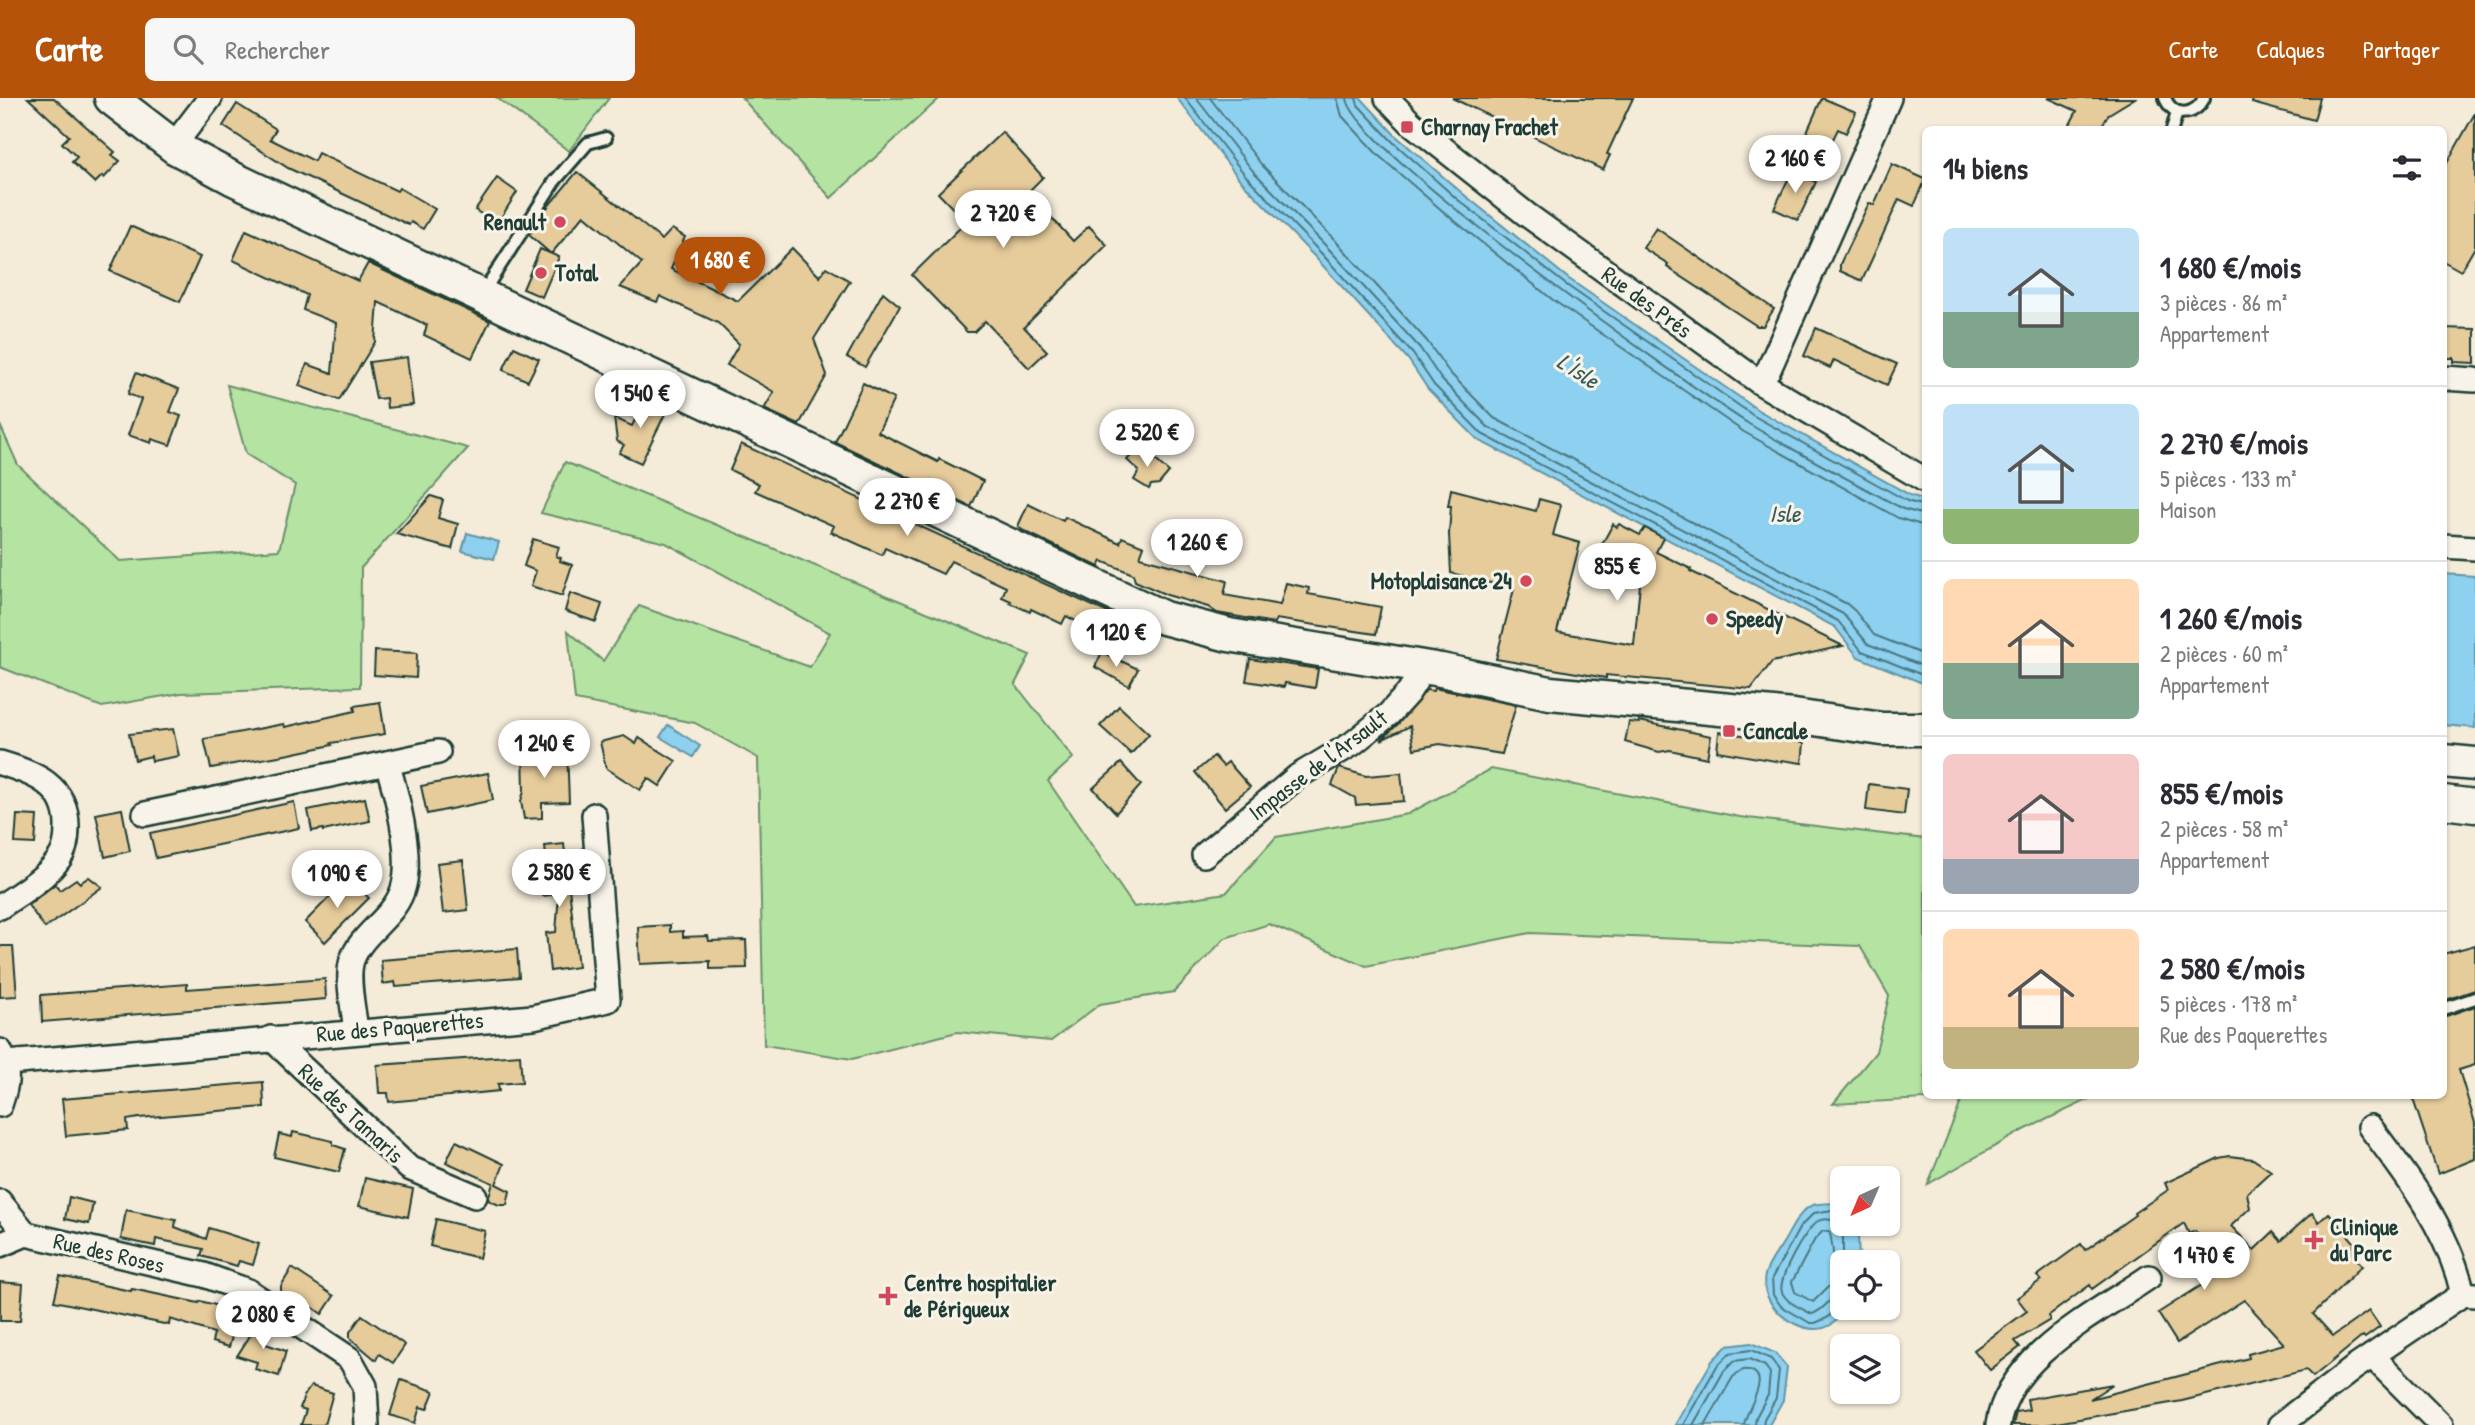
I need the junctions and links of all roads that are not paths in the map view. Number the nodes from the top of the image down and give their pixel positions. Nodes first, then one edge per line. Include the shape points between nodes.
1 (111, 98) edge
2 (210, 98) edge
3 (1387, 98) edge
4 (1889, 98) edge
5 (2165, 98) edge
6 (2204, 98) edge
7 (2177, 112) junction
8 (2173, 126) edge
9 (606, 138) dead end
10 (176, 148) junction
11 (481, 297) junction
12 (2447, 378) edge
13 (2475, 380) edge
14 (1759, 383) junction
15 (1922, 478) edge
16 (2447, 546) edge
17 (2475, 548) edge
18 (1424, 668) junction
19 (1882, 729) junction
20 (1922, 729) edge
21 (1922, 738) edge
22 (438, 752) dead end
23 (2447, 761) edge
24 (0, 763) edge
25 (387, 763) junction
26 (2475, 764) edge
27 (2447, 802) edge
28 (2475, 806) edge
29 (145, 814) dead end
30 (594, 815) dead end
31 (1204, 855) dead end
32 (0, 906) edge
33 (2475, 999) edge
34 (2447, 1008) edge
35 (356, 1031) junction
36 (271, 1038) junction
37 (3, 1057) edge
38 (0, 1105) edge
39 (2370, 1127) dead end
40 (475, 1196) dead end
41 (0, 1202) edge
42 (26, 1234) junction
43 (0, 1245) edge
44 (2149, 1278) dead end
45 (2469, 1295) edge
46 (2372, 1356) junction
47 (367, 1425) edge
48 (1998, 1425) edge
49 (2280, 1425) edge
50 (2441, 1425) edge

1 - 10 main road
2 - 10 street
3 - 14 street, Rue des Prés via 1526,214
4 - 14 street
5 - 7 lane
6 - 7 lane via 2196,109
7 - 8 lane
9 - 11 lane via 588,143 554,182
10 - 11 main road
11 - 18 main road via 1164,618 1229,635
12 - 13 street
14 - 15 street, Rue des Prés
16 - 17 street
18 - 19 main road via 1550,693
18 - 31 street, Impasse de l'Arsault via 1389,714 1352,744 1298,776
19 - 20 main road
19 - 21 main road
22 - 25 street
23 - 26 main road
24 - 32 street via 33,774 54,788 65,805 67,837 60,858 37,881
25 - 29 street
25 - 35 street via 408,863 394,908 352,961
27 - 28 main road
30 - 35 street, Rue des Paquerettes via 608,1000 533,1017
33 - 34 lane
35 - 36 street, Rue des Paquerettes
36 - 37 street, Rue des Paquerettes
36 - 40 street, Rue des Tamaris via 409,1168
37 - 38 street via 8,1083
39 - 45 street via 2428,1209
41 - 42 street, Rue des Roses
42 - 43 street
42 - 47 street, Rue des Roses via 204,1275 248,1291 350,1359 365,1386
44 - 48 street via 2055,1341 2024,1370 2000,1409
45 - 46 street
46 - 49 street
46 - 50 street

